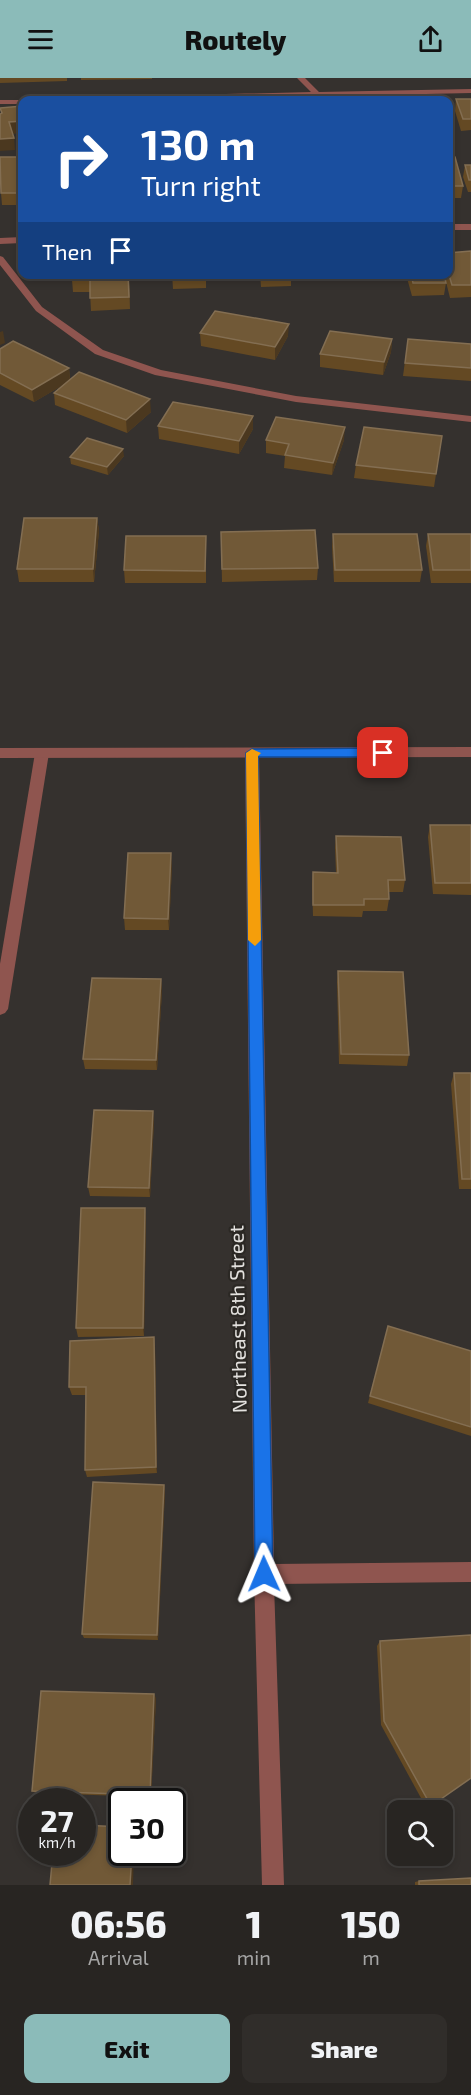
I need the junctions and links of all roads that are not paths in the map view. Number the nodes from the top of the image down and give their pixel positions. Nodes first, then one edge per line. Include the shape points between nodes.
1 (302, 78) edge
2 (471, 91) edge
3 (316, 94) junction
4 (232, 96) edge
5 (0, 102) edge
6 (18, 102) edge
7 (453, 227) edge
8 (471, 227) edge
9 (18, 240) edge
10 (0, 241) edge
11 (0, 259) edge
12 (471, 418) edge
13 (471, 752) edge
14 (0, 753) edge
15 (42, 753) junction
16 (252, 753) junction
17 (0, 1009) edge
18 (471, 1572) edge
19 (264, 1574) junction
20 (273, 1885) edge

1 - 3 street
2 - 3 street
3 - 4 street
5 - 6 street
7 - 8 street
9 - 10 street
11 - 12 street via 39,309 99,352 159,373 296,399
13 - 16 street
14 - 15 street
15 - 16 street
15 - 17 street
16 - 19 street, Northeast 8th Street
18 - 19 street
19 - 20 street, Northeast 8th Street

